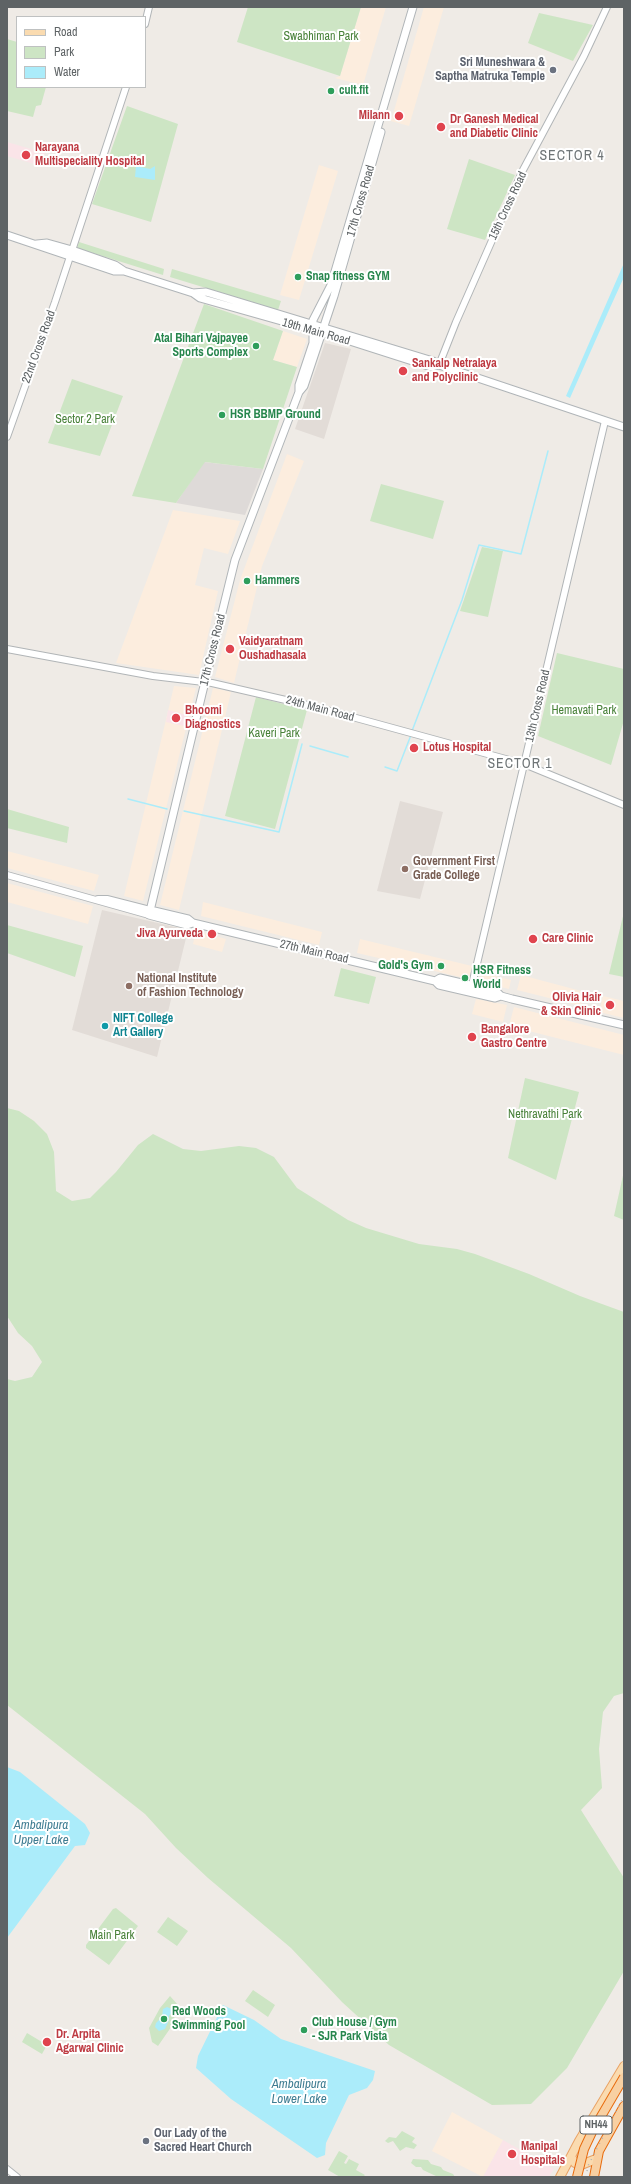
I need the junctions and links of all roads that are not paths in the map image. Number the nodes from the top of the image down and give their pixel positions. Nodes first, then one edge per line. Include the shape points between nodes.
1 (149, 7) edge
2 (413, 7) edge
3 (418, 7) edge
4 (607, 7) edge
5 (146, 20) edge
6 (126, 88) edge
7 (7, 235) edge
8 (71, 253) junction
9 (324, 300) junction
10 (332, 303) junction
11 (312, 328) junction
12 (322, 331) junction
13 (439, 366) junction
14 (299, 392) junction
15 (605, 421) junction
16 (624, 427) edge
17 (7, 437) edge
18 (7, 649) edge
19 (205, 682) junction
20 (524, 764) junction
21 (624, 805) edge
22 (7, 875) edge
23 (150, 912) junction
24 (471, 989) junction
25 (624, 1025) edge
26 (624, 2066) edge
27 (624, 2077) edge
28 (624, 2106) edge
29 (572, 2157) junction
30 (596, 2159) junction
31 (585, 2165) junction
32 (7, 2169) edge
33 (17, 2177) edge
34 (560, 2177) edge
35 (578, 2177) edge
36 (594, 2177) edge

1 - 5 street
2 - 9 main road, 17th Cross Road via 331,285
3 - 10 main road, 17th Cross Road
4 - 13 street, 15th Cross Road via 524,170
6 - 8 street, 22nd Cross Road
7 - 8 main road, 19th Main Road via 44,248
8 - 11 main road, 19th Main Road via 115,265 193,293 200,298
8 - 17 street, 22nd Cross Road
9 - 10 main road
9 - 11 main road, 17th Cross Road via 316,313
10 - 12 main road, 17th Cross Road
11 - 12 main road, 19th Main Road
11 - 14 main road, 17th Cross Road via 313,343 299,384
12 - 13 main road, 19th Main Road via 431,367
12 - 14 main road, 17th Cross Road via 304,386
13 - 15 main road, 19th Main Road
14 - 19 main road, 17th Cross Road via 235,560
15 - 16 main road, 19th Main Road
15 - 20 street, 13th Cross Road
18 - 19 street, 24th Main Road via 153,676
19 - 20 street, 24th Main Road via 267,695
19 - 23 main road, 17th Cross Road
20 - 21 street, 24th Main Road
20 - 24 street, 13th Cross Road
22 - 23 street, 27th Main Road via 98,899 106,904
23 - 24 main road, 27th Main Road via 188,919 193,923 435,981 440,978
24 - 25 main road, 27th Main Road via 496,991 501,996
26 - 29 main road
27 - 35 highway, NH44, bridge via 584,2149
28 - 30 highway, NH44
29 - 31 main road via 575,2163
29 - 34 main road
30 - 31 main road
30 - 36 highway, NH44
31 - 35 main road
32 - 33 street

